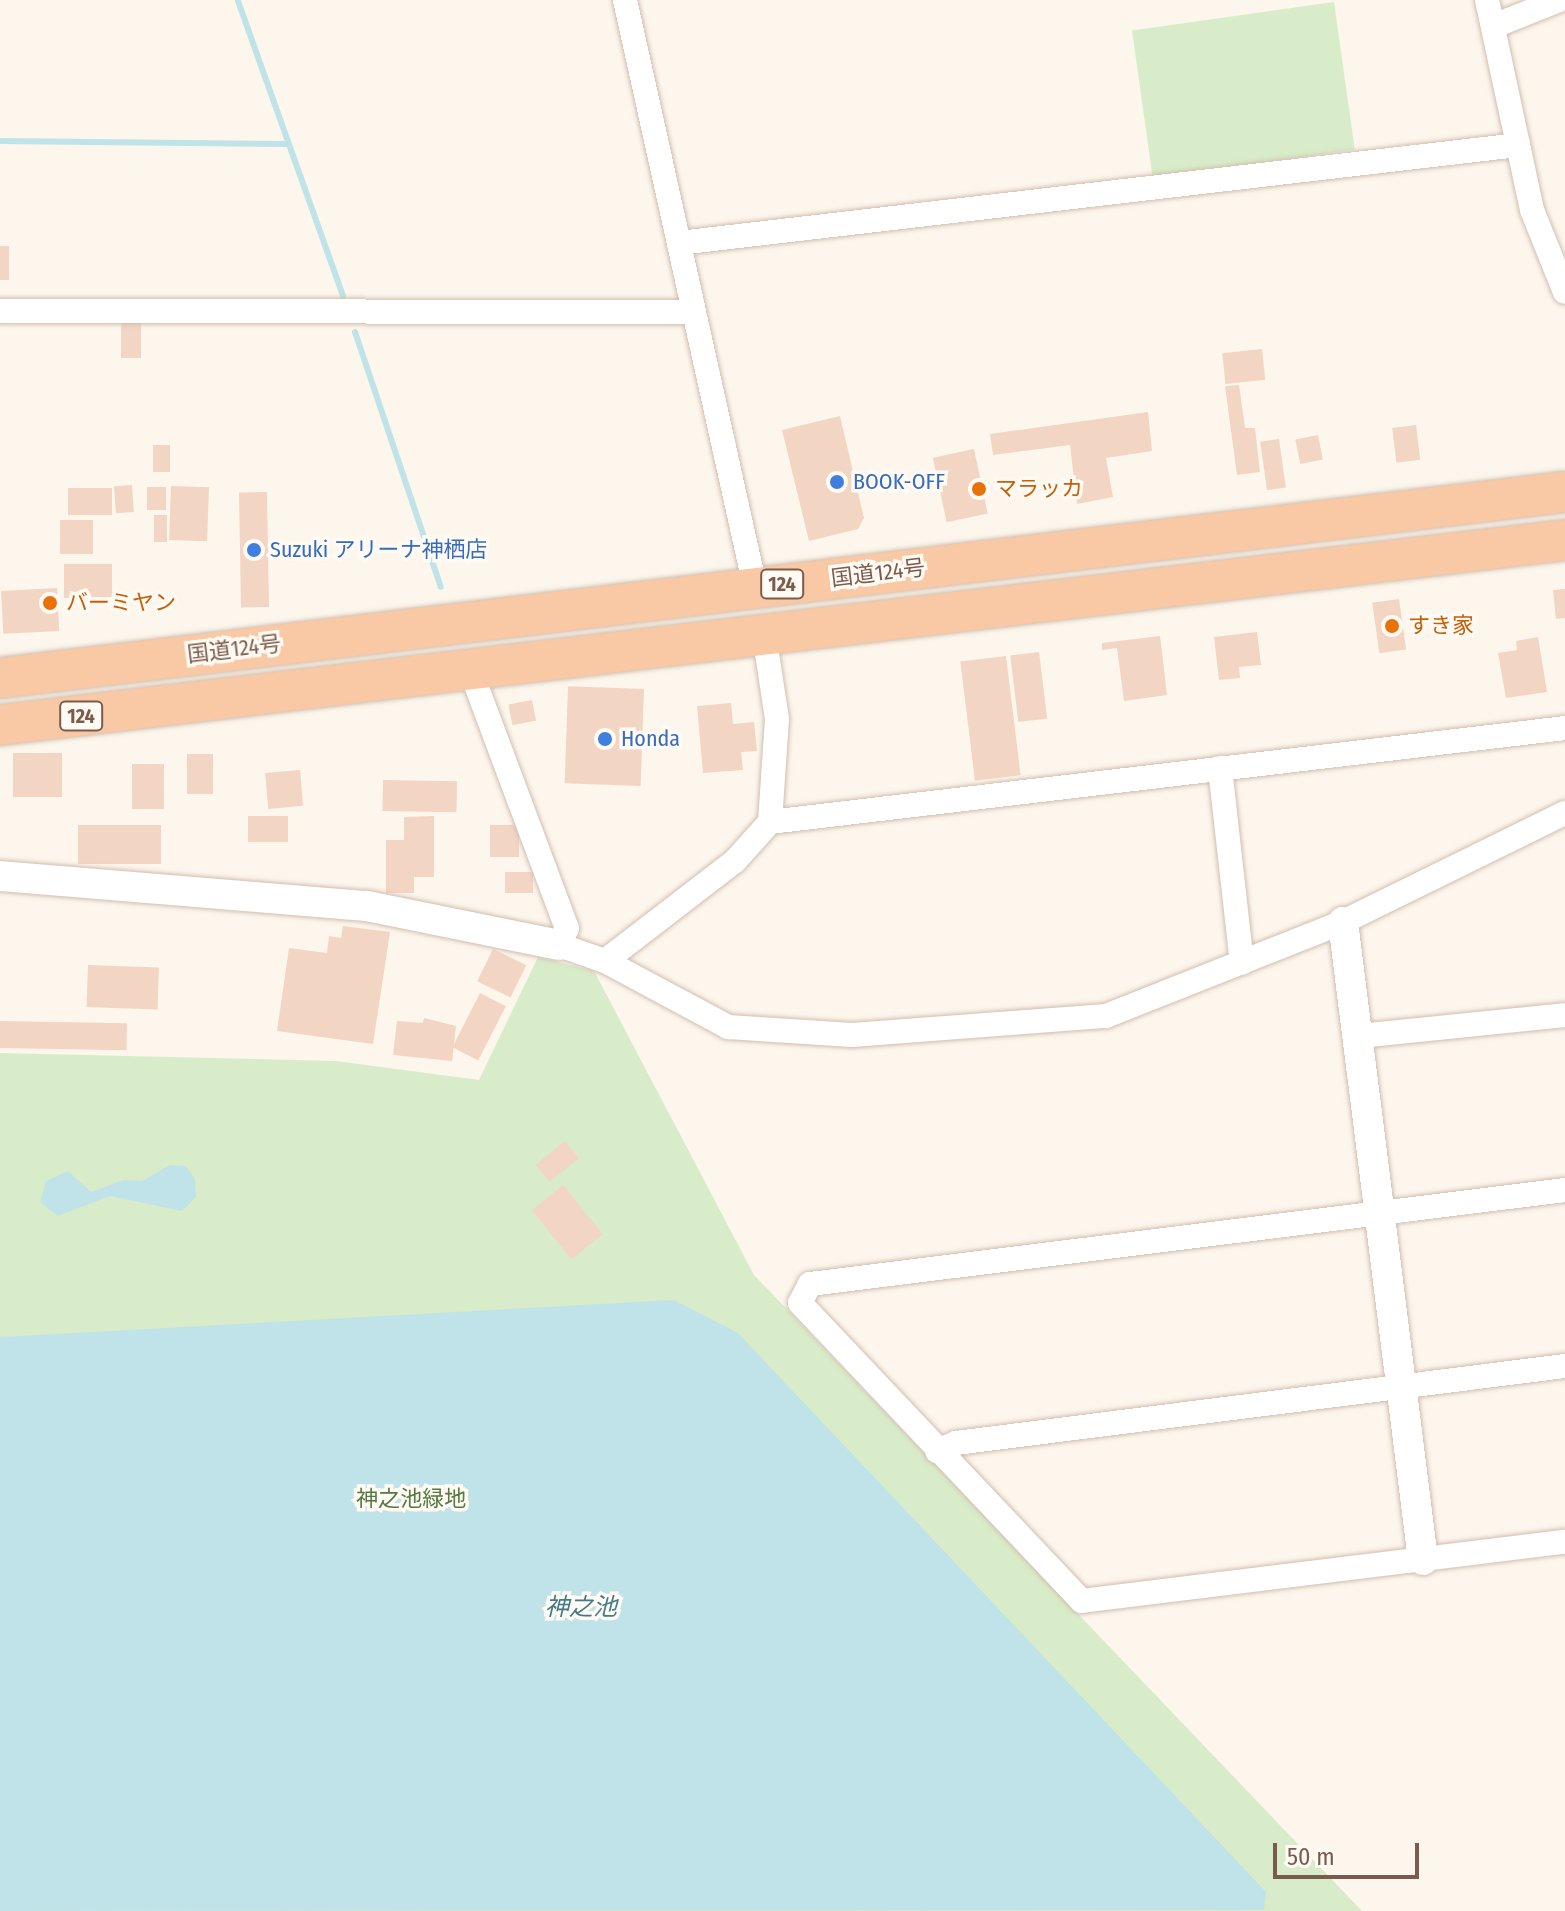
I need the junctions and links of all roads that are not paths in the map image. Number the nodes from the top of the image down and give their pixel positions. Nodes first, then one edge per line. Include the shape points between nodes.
1 (625, 0) edge
2 (1487, 0) edge
3 (1559, 0) edge
4 (1494, 26) junction
5 (1518, 145) junction
6 (679, 243) junction
7 (1565, 292) edge
8 (0, 311) edge
9 (693, 312) junction
10 (1565, 492) edge
11 (1565, 540) edge
12 (755, 587) junction
13 (764, 634) junction
14 (470, 669) junction
15 (0, 678) edge
16 (0, 725) edge
17 (1565, 728) edge
18 (1220, 768) junction
19 (1565, 813) edge
20 (770, 822) junction
21 (0, 876) edge
22 (1343, 922) junction
23 (559, 945) junction
24 (605, 961) junction
25 (1242, 963) junction
26 (1565, 1015) edge
27 (1359, 1036) junction
28 (1565, 1190) edge
29 (1379, 1213) junction
30 (1565, 1366) edge
31 (1402, 1386) junction
32 (937, 1451) junction
33 (1565, 1542) edge
34 (1423, 1560) junction

1 - 6 street
2 - 4 street
3 - 4 street
4 - 5 street
5 - 6 street
5 - 7 street via 1532,210
6 - 9 street
8 - 9 street
9 - 12 street
10 - 12 highway, 国道124号 / 124
11 - 13 highway, 124
12 - 15 highway, 国道124号 / 124
13 - 14 highway, 124
13 - 20 street via 777,719
14 - 16 highway, 124
14 - 23 street via 567,928
17 - 18 street
18 - 20 street
18 - 25 street
19 - 22 street
20 - 24 street via 735,861
21 - 23 street via 367,906
22 - 25 street
22 - 27 street
23 - 24 street
24 - 25 street via 728,1027 852,1035 1106,1016
26 - 27 street
27 - 29 street
28 - 29 street
29 - 31 street
29 - 32 street via 810,1284 800,1303
30 - 31 street
31 - 32 street via 956,1443
31 - 34 street
32 - 34 street via 1082,1601
33 - 34 street

